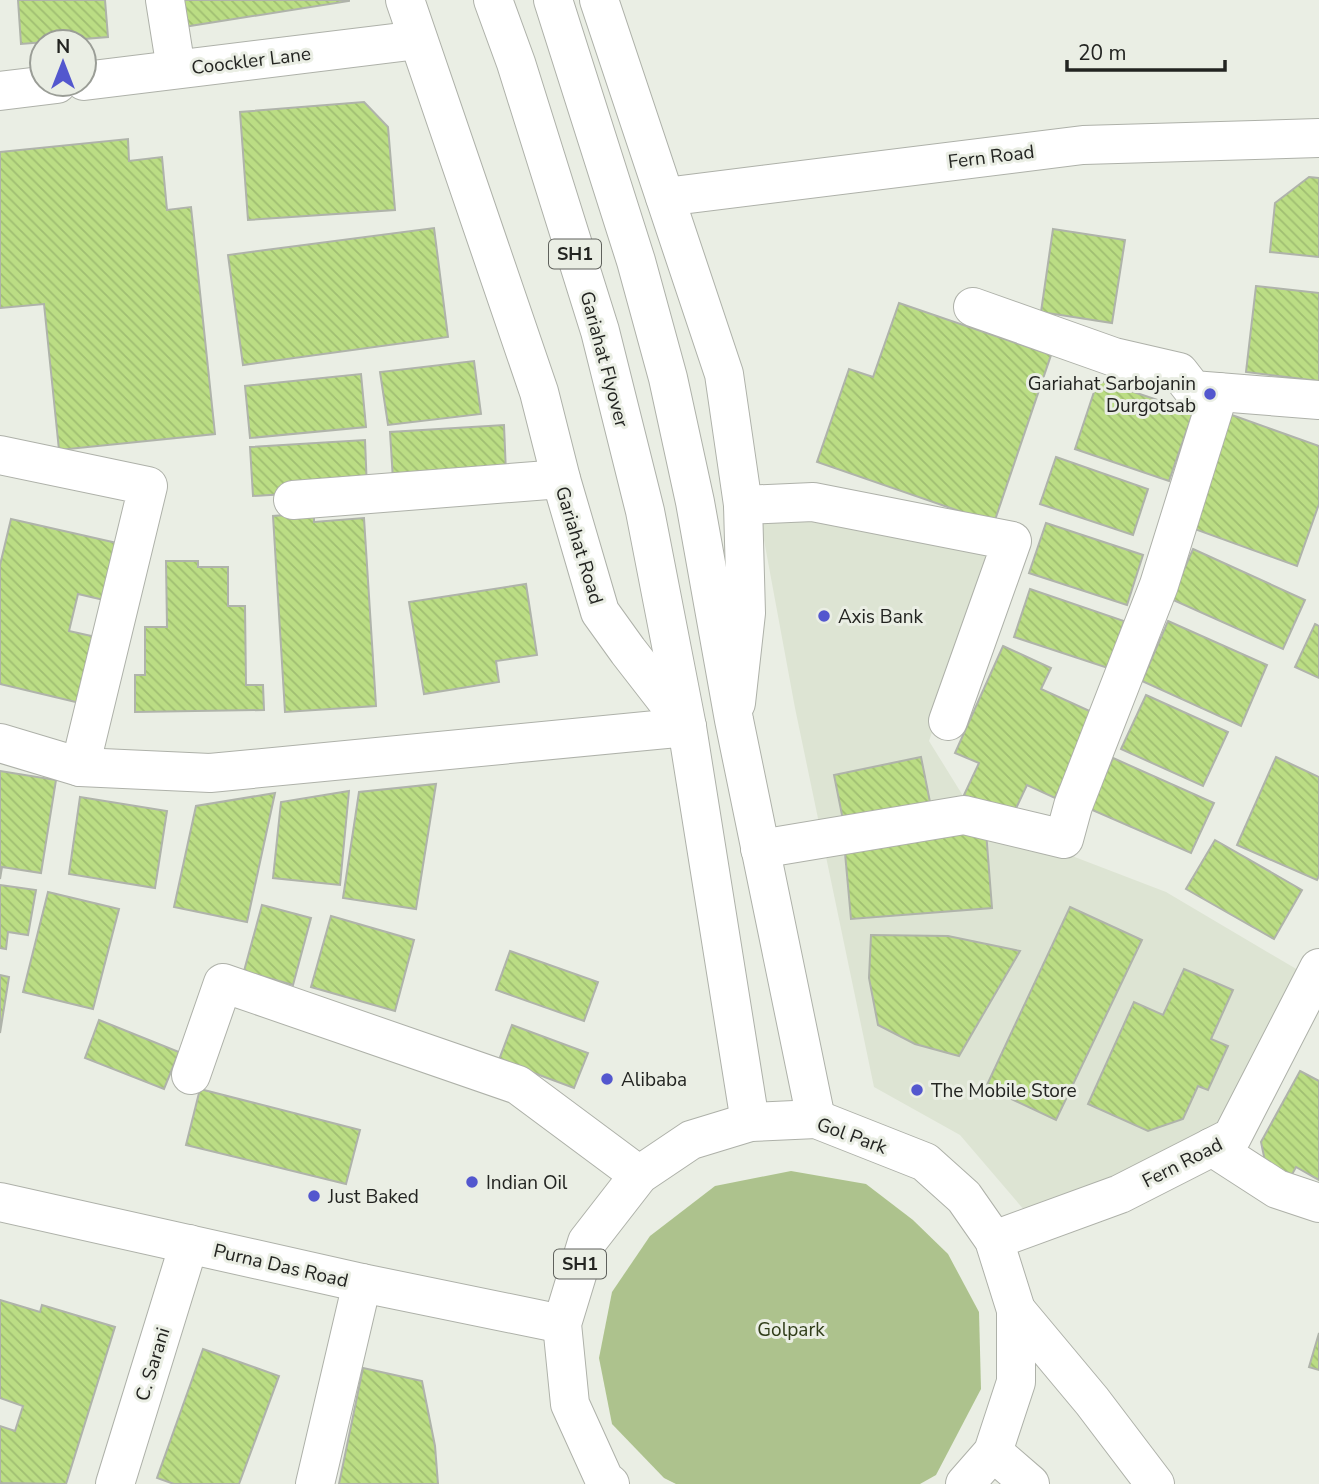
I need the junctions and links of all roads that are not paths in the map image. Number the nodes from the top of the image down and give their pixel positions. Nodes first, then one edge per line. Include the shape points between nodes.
1 (165, 0) edge
2 (405, 0) edge
3 (493, 0) edge
4 (553, 0) edge
5 (598, 0) edge
6 (418, 40) junction
7 (176, 69) junction
8 (98, 78) edge
9 (28, 88) edge
10 (0, 91) edge
11 (1319, 138) edge
12 (665, 197) junction
13 (972, 307) dead end
14 (1219, 392) junction
15 (1319, 400) edge
16 (0, 455) edge
17 (561, 479) junction
18 (292, 500) dead end
19 (743, 505) junction
20 (734, 720) junction
21 (948, 721) dead end
22 (687, 727) junction
23 (0, 743) edge
24 (80, 767) junction
25 (761, 849) junction
26 (1319, 968) edge
27 (191, 1075) dead end
28 (816, 1119) junction
29 (750, 1122) junction
30 (1212, 1147) junction
31 (639, 1175) junction
32 (0, 1202) edge
33 (1319, 1203) edge
34 (994, 1240) junction
35 (189, 1244) junction
36 (362, 1283) junction
37 (1016, 1310) junction
38 (562, 1324) junction
39 (993, 1452) junction
40 (115, 1484) edge
41 (315, 1484) edge
42 (610, 1484) edge
43 (965, 1484) edge
44 (1030, 1484) edge
45 (1155, 1484) edge

1 - 7 street
2 - 6 street, Gariahat Road
3 - 22 street, Gariahat Flyover / SH1 via 600,331 645,511
4 - 20 street, SH1 via 668,378
5 - 12 street
6 - 7 street, Coockler Lane
6 - 17 street, Gariahat Road via 539,392
7 - 8 street, Coockler Lane
9 - 10 street
11 - 12 street, Fern Road via 1083,145
12 - 19 street via 724,374
13 - 14 street via 1114,357 1179,372 1193,390
14 - 15 street
14 - 25 street via 1159,585 1063,839 964,815
16 - 24 street via 148,486
17 - 18 street
17 - 22 street, Gariahat Road via 600,612
19 - 20 street via 746,613
19 - 21 street via 813,502 1012,541
20 - 25 street, SH1
22 - 24 street via 210,773
22 - 29 street, Gariahat Road / SH1
23 - 24 street
25 - 28 street, SH1
26 - 30 street, Fern Road via 1232,1137
27 - 31 street via 223,983 518,1085
28 - 29 street, Gol Park / SH1
28 - 34 street, Gol Park / SH1 via 925,1162 964,1197
29 - 31 street, Gol Park / SH1 via 691,1140
30 - 33 street via 1277,1189
30 - 34 street, Fern Road via 1120,1194
31 - 38 street, Gol Park / SH1 via 587,1242
32 - 35 street, Purna Das Road
34 - 37 street, Gol Park / SH1
35 - 36 street, Purna Das Road
35 - 40 street, C. Sarani
36 - 38 street, Purna Das Road
36 - 41 street
37 - 39 street, Gol Park / SH1 via 1016,1382
37 - 45 street, SH1
38 - 42 street, Gol Park / SH1 via 570,1404
39 - 43 street, Gol Park / SH1
39 - 44 street

